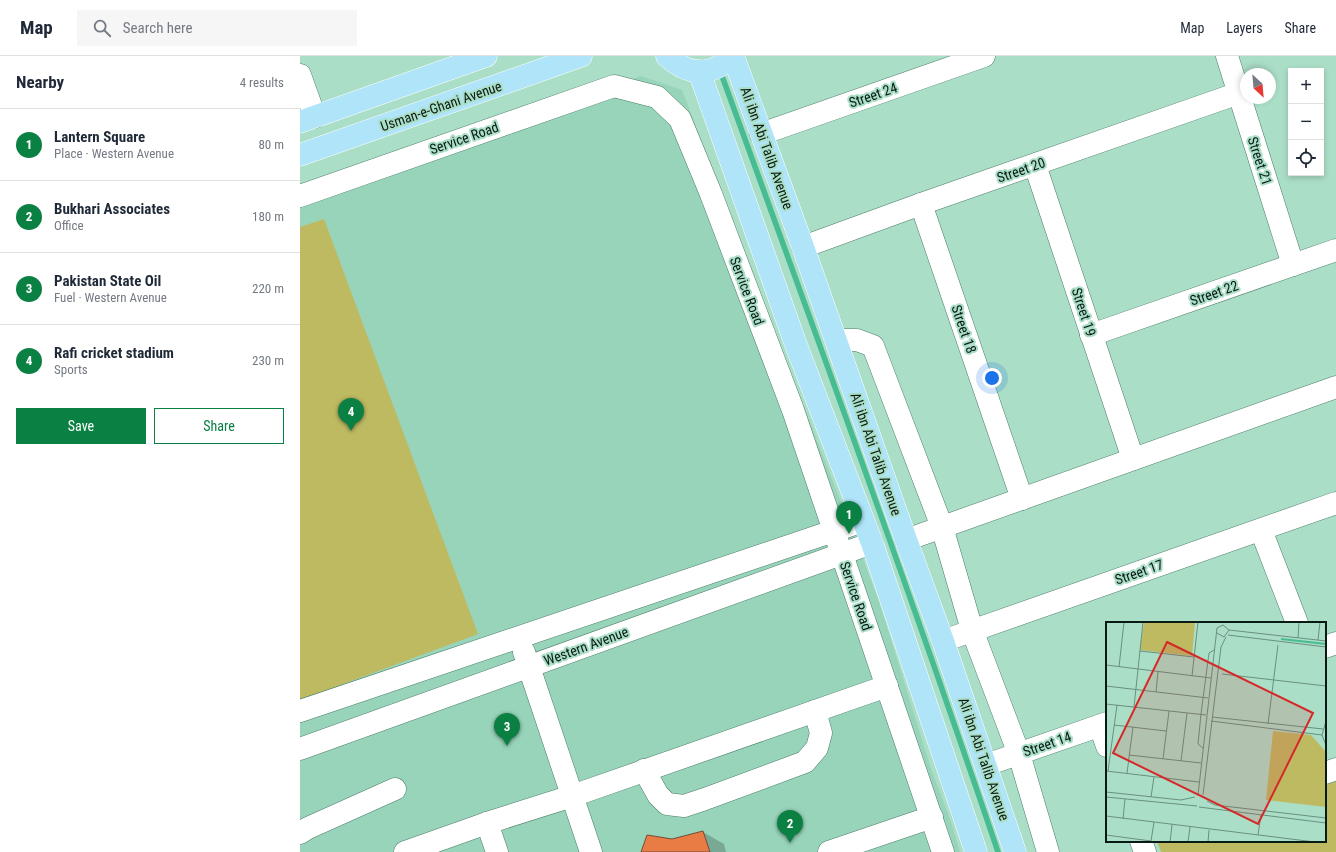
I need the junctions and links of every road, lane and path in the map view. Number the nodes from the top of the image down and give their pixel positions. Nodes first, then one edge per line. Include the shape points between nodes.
1 (486, 56) edge
2 (581, 56) edge
3 (667, 56) edge
4 (733, 56) edge
5 (984, 56) edge
6 (1227, 56) edge
7 (699, 72) junction
8 (300, 75) edge
9 (1239, 93) junction
10 (307, 120) edge
11 (761, 134) junction
12 (300, 155) edge
13 (1035, 165) junction
14 (300, 196) edge
15 (922, 204) junction
16 (804, 247) junction
17 (1336, 250) edge
18 (1293, 265) junction
19 (1091, 335) junction
20 (836, 340) junction
21 (1336, 387) edge
22 (1133, 459) junction
23 (1022, 499) junction
24 (1336, 503) edge
25 (862, 521) junction
26 (942, 527) junction
27 (1261, 530) junction
28 (834, 531) junction
29 (906, 540) junction
30 (872, 543) junction
31 (842, 554) junction
32 (1297, 622) edge
33 (972, 630) junction
34 (519, 637) junction
35 (943, 641) junction
36 (1336, 643) edge
37 (1326, 647) edge
38 (528, 667) junction
39 (887, 686) junction
40 (300, 711) edge
41 (815, 711) junction
42 (1103, 725) edge
43 (1106, 741) edge
44 (300, 749) edge
45 (1019, 754) junction
46 (986, 765) junction
47 (1336, 769) edge
48 (644, 770) junction
49 (1326, 773) edge
50 (395, 789) dead end
51 (572, 796) junction
52 (932, 817) junction
53 (487, 823) junction
54 (300, 833) edge
55 (1141, 842) edge
56 (863, 846) edge
57 (405, 852) edge
58 (497, 852) edge
59 (591, 852) edge
60 (829, 852) edge
61 (943, 852) edge
62 (976, 852) edge
63 (1015, 852) edge
64 (1048, 852) edge
65 (1145, 852) edge

1 - 10 main road
2 - 12 main road, Usman-e-Ghani Avenue
3 - 7 main road via 687,70
4 - 7 main road via 723,65
4 - 11 main road, Ali ibn Abi Talib Avenue
5 - 11 street, Street 24
6 - 9 street, Street 21
7 - 25 main road
8 - 10 street
9 - 13 street, Street 20
9 - 18 street, Street 21
11 - 16 main road, Ali ibn Abi Talib Avenue
13 - 15 street, Street 20
13 - 19 street, Street 19
14 - 28 street, Service Road via 614,86 657,97 680,119 711,194 793,410
15 - 16 street, Street 20
15 - 23 street, Street 18
16 - 20 main road, Ali ibn Abi Talib Avenue
17 - 18 street, Street 22
18 - 19 street, Street 22
19 - 22 street, Street 19
20 - 26 street via 857,340 873,346
20 - 29 main road, Ali ibn Abi Talib Avenue
21 - 22 street
22 - 23 street
23 - 26 street
24 - 27 street, Street 17
25 - 28 street, Western Avenue
25 - 30 main road
26 - 29 street
26 - 33 street
27 - 32 street
27 - 33 street, Street 17
28 - 31 street, Service Road
28 - 34 street, Western Avenue
29 - 35 main road, Ali ibn Abi Talib Avenue
30 - 31 street, Western Avenue
30 - 62 main road
31 - 38 street, Western Avenue
31 - 39 street, Service Road
33 - 35 street, Street 17
33 - 45 street
34 - 38 street
34 - 40 street, Western Avenue
35 - 46 main road, Ali ibn Abi Talib Avenue
36 - 37 street
38 - 44 street, Western Avenue
38 - 51 street
39 - 41 street
39 - 52 street, Service Road
41 - 48 street
41 - 48 street via 821,733 817,748 805,762 705,799 684,806 667,804 658,795
42 - 43 street
42 - 45 street, Street 14
45 - 46 street, Street 14
45 - 64 street
46 - 63 main road, Ali ibn Abi Talib Avenue
47 - 49 street
48 - 51 street
50 - 54 street
51 - 53 street
51 - 59 street
52 - 56 street
52 - 61 street, Service Road
53 - 57 street
53 - 58 street
55 - 65 street
56 - 60 street

